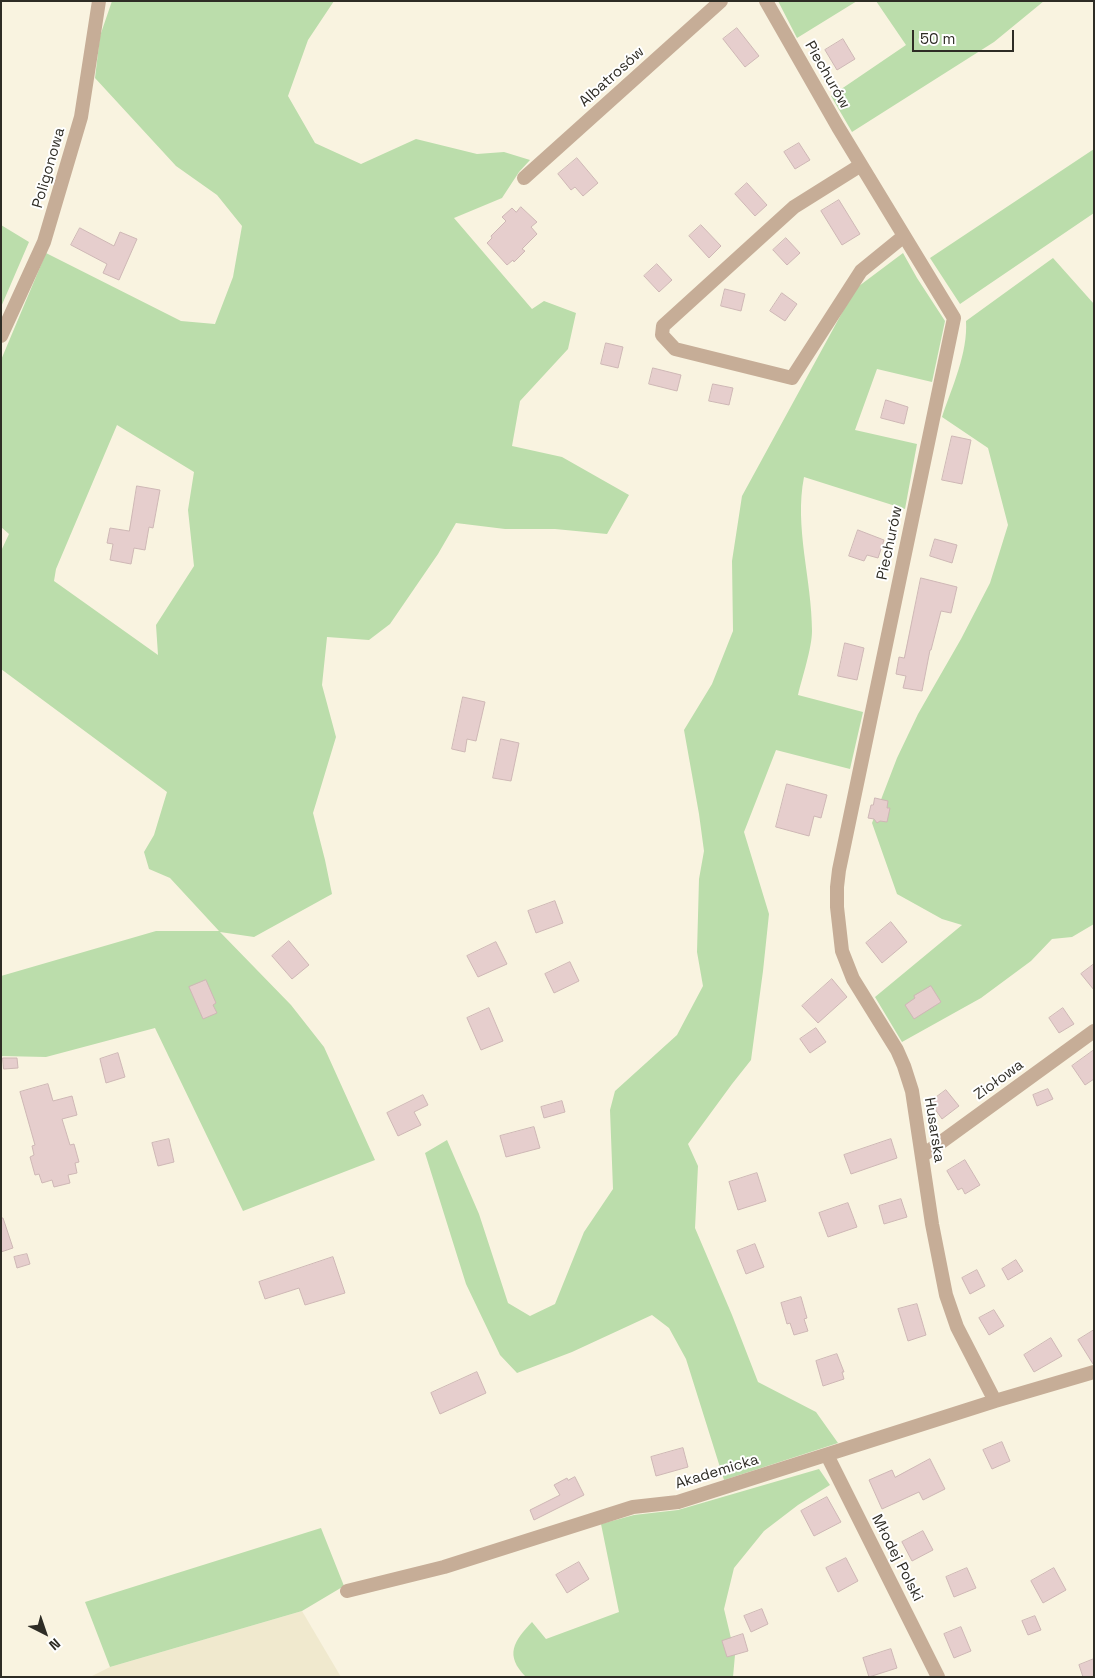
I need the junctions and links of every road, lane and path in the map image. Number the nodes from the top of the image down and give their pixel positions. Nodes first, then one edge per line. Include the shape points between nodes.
1 (99, 1) edge
2 (721, 1) edge
3 (766, 1) edge
4 (861, 165) junction
5 (524, 178) dead end
6 (904, 236) junction
7 (1, 336) edge
8 (839, 870) joint
9 (1094, 1031) edge
10 (922, 1156) junction
11 (1094, 1372) edge
12 (995, 1401) junction
13 (827, 1455) junction
14 (347, 1591) dead end
15 (938, 1677) edge

1 - 7 street, Poligonowa via 81,117 44,242
2 - 5 street, Albatrosów
3 - 4 street, Piechurów
4 - 6 street, Piechurów
4 - 6 street via 794,207 663,326 662,335 675,349 792,378 861,271
6 - 8 street, Piechurów via 954,318
8 - 10 street, Husarska via 837,906 842,951 853,979 904,1066 912,1092
9 - 10 street, Ziołowa
10 - 12 street, Husarska via 946,1295 957,1327
11 - 12 street, Akademicka
12 - 13 street, Akademicka
13 - 14 street, Akademicka via 678,1502 633,1507 444,1567
13 - 15 street, Młodej Polski

